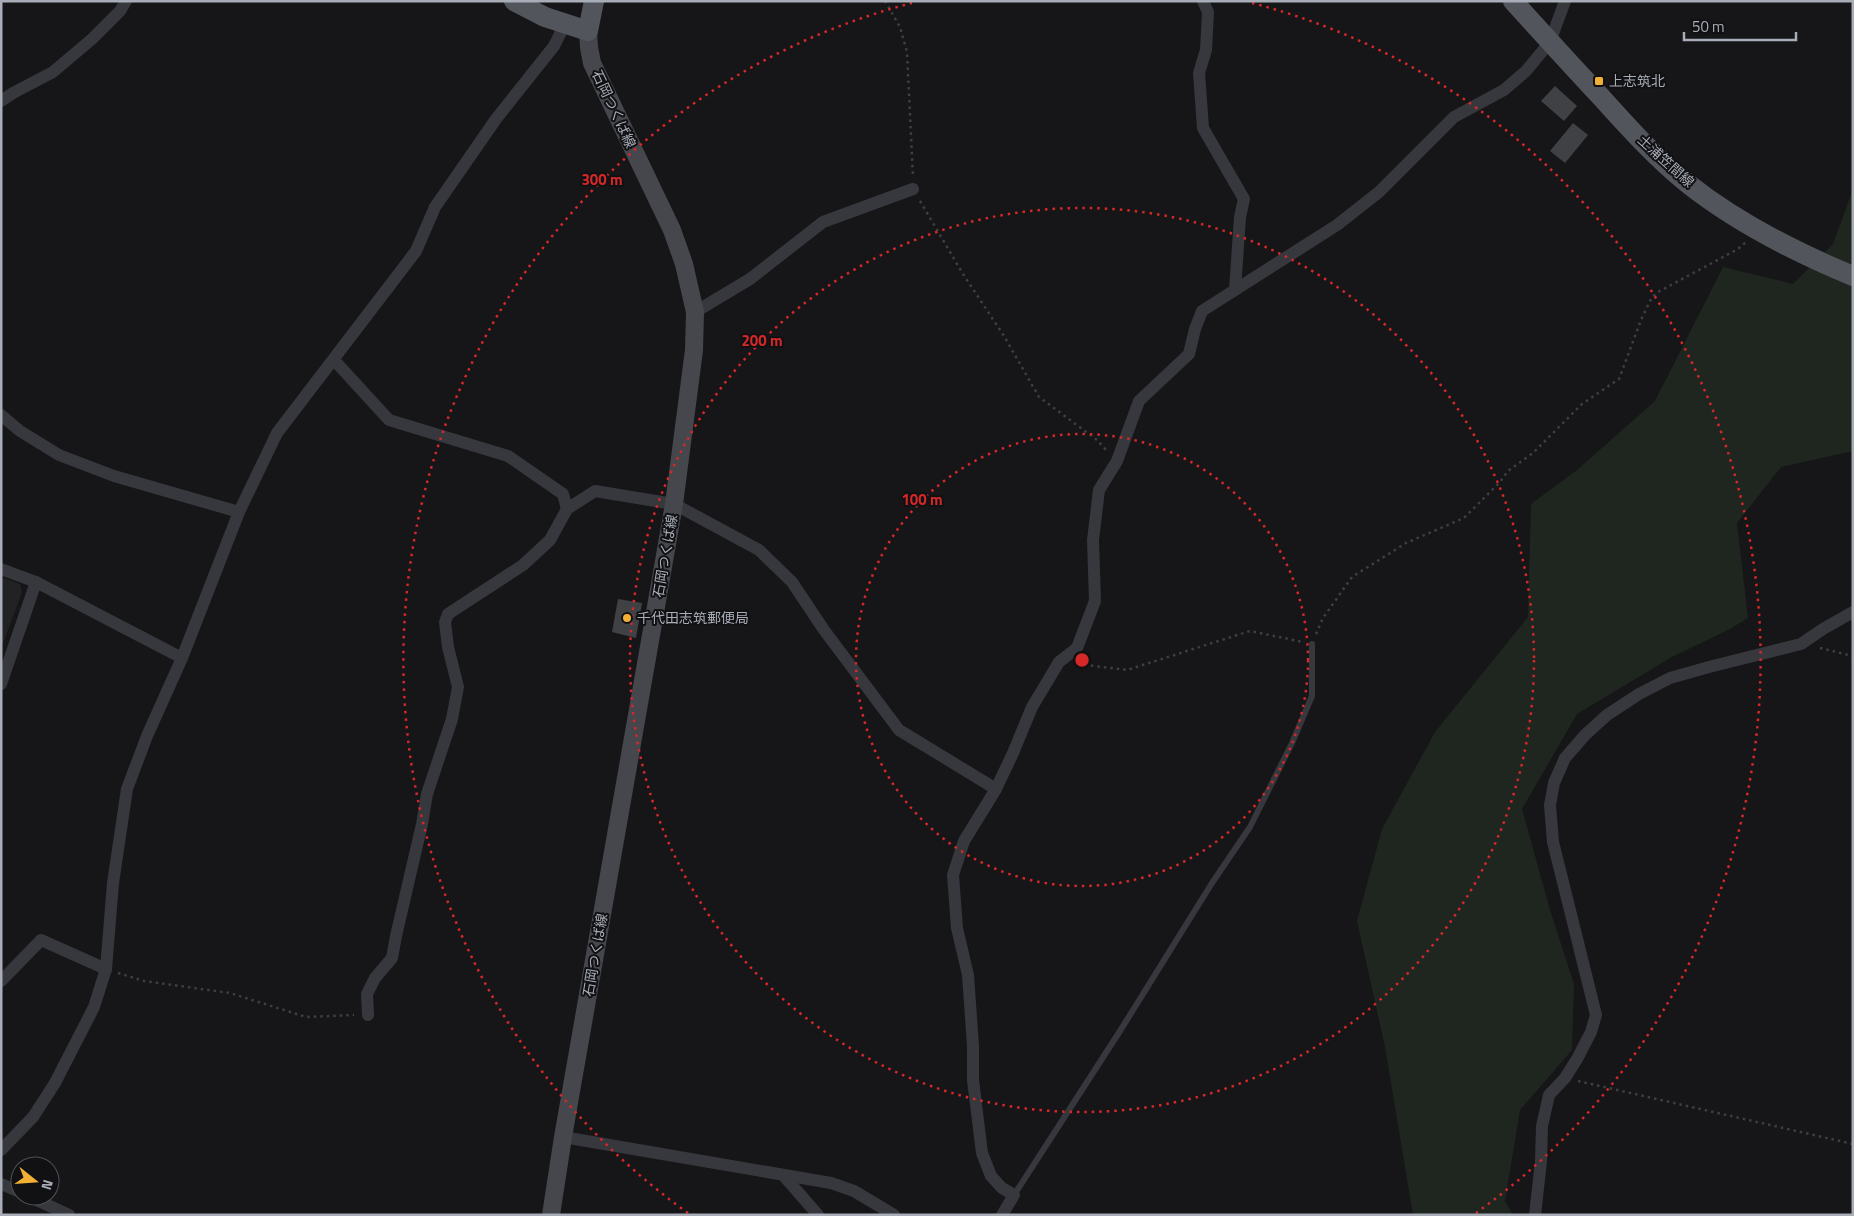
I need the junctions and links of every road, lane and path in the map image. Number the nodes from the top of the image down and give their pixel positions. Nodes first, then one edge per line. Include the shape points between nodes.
1 (126, 1) edge
2 (514, 1) edge
3 (594, 1) edge
4 (885, 1) edge
5 (1203, 1) edge
6 (1513, 1) edge
7 (1565, 1) edge
8 (565, 24) junction
9 (588, 31) junction
10 (1550, 42) junction
11 (1, 102) edge
12 (913, 189) junction
13 (1758, 230) junction
14 (1853, 276) edge
15 (1235, 290) junction
16 (695, 312) junction
17 (334, 360) junction
18 (1, 415) edge
19 (1117, 461) junction
20 (674, 504) junction
21 (567, 509) junction
22 (239, 512) junction
23 (1, 570) edge
24 (36, 582) junction
25 (1853, 612) edge
26 (1312, 644) junction
27 (1802, 644) junction
28 (1853, 656) edge
29 (182, 658) junction
30 (1059, 662) junction
31 (1, 684) edge
32 (996, 789) junction
33 (106, 969) junction
34 (1, 980) edge
35 (368, 1015) joint
36 (1565, 1078) junction
37 (563, 1137) junction
38 (1853, 1144) edge
39 (1, 1150) edge
40 (783, 1175) junction
41 (1014, 1195) junction
42 (50, 1206) edge
43 (69, 1215) edge
44 (551, 1215) edge
45 (818, 1215) edge
46 (894, 1215) edge
47 (1002, 1215) edge
48 (1535, 1215) edge

1 - 11 street via 92,39 53,72
2 - 8 main road
3 - 9 main road
4 - 12 path via 900,28 907,52
5 - 15 street via 1208,12 1206,50 1199,73 1203,128 1244,199
6 - 10 main road, 土浦笠間線
7 - 10 street
8 - 9 main road
8 - 17 street via 554,46 496,120 435,207 416,251
9 - 16 main road, 石岡つくば線 via 592,64 672,230
10 - 13 main road, 土浦笠間線 via 1659,158 1687,183
10 - 15 street via 1526,71 1504,90 1454,117 1379,192 1337,225
12 - 16 street via 823,222 750,279
12 - 19 path via 1039,396 1097,440
13 - 14 main road, 土浦笠間線
13 - 26 path via 1738,249 1652,297 1640,320 1619,379 1582,404 1533,453 1508,471 1464,518 1406,543 1352,577 1323,618
15 - 19 street via 1202,311 1189,354 1139,401
16 - 20 main road, 石岡つくば線 via 694,350
17 - 21 street via 390,420 508,456 563,494
17 - 22 street via 277,433
18 - 22 street via 59,455 114,476
19 - 30 street via 1099,490 1093,540 1095,601 1077,648
20 - 21 street via 596,492
20 - 32 street via 758,550 792,582 899,730
20 - 37 main road, 石岡つくば線
21 - 35 street via 550,540 523,565 448,614 445,622 448,647 458,687 452,719 427,794 392,958 375,978 368,994
22 - 29 street
23 - 24 street
24 - 29 street
24 - 31 street
25 - 27 street
26 - 30 path via 1250,631 1127,670
26 - 41 lane via 1312,696 1250,827
27 - 28 path
27 - 36 street via 1670,678 1607,715 1565,758 1554,783 1550,805 1553,842 1596,1015 1591,1032
29 - 33 street via 127,789 113,883
30 - 32 street via 1032,707
32 - 41 street via 964,841 954,875 958,928 968,976 973,1080 982,1153 991,1176
33 - 34 street via 42,940
33 - 35 path via 144,981 230,993 306,1017
33 - 39 street via 94,1007 55,1084 33,1117
36 - 38 path
36 - 48 street via 1549,1095 1542,1126
37 - 40 street
37 - 44 main road, 石岡つくば線
40 - 45 street
40 - 46 street via 854,1191
41 - 47 street
42 - 43 street

